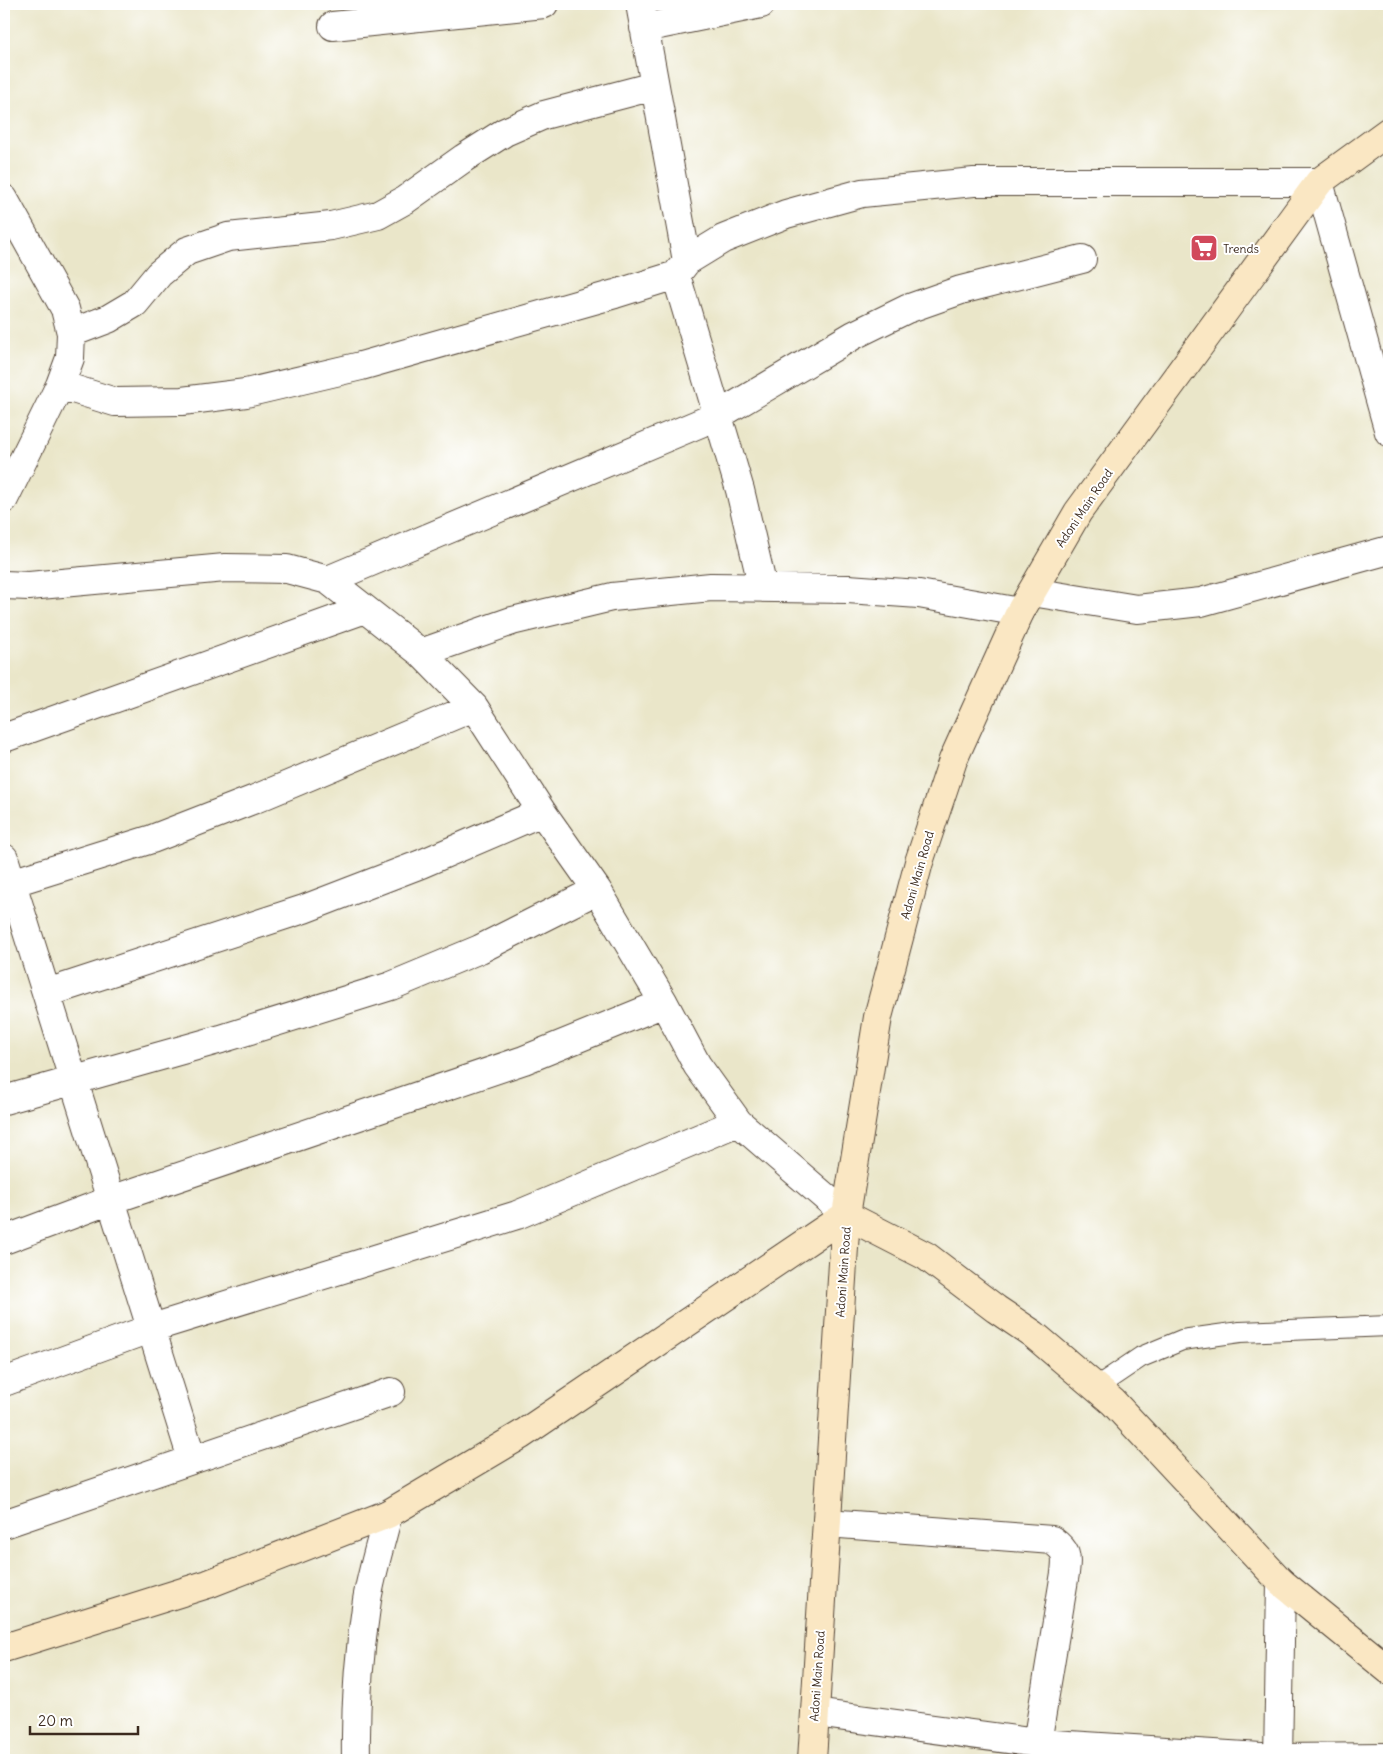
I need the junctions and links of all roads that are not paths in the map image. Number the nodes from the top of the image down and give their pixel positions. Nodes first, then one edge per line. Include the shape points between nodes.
1 (544, 4) edge
2 (761, 4) edge
3 (642, 16) edge
4 (333, 26) dead end
5 (654, 86) junction
6 (1389, 131) edge
7 (1319, 182) junction
8 (5, 203) edge
9 (1082, 259) dead end
10 (682, 268) junction
11 (71, 333) junction
12 (60, 385) junction
13 (718, 416) junction
14 (1389, 432) edge
15 (4, 499) edge
16 (1389, 550) edge
17 (328, 580) junction
18 (4, 584) edge
19 (763, 588) junction
20 (1026, 602) junction
21 (365, 609) junction
22 (421, 653) junction
23 (474, 707) junction
24 (4, 738) edge
25 (542, 812) junction
26 (7, 870) edge
27 (597, 890) junction
28 (14, 924) edge
29 (47, 993) junction
30 (664, 1003) junction
31 (74, 1079) junction
32 (4, 1100) edge
33 (738, 1122) junction
34 (111, 1200) junction
35 (846, 1214) junction
36 (4, 1240) edge
37 (1389, 1326) edge
38 (152, 1328) junction
39 (4, 1382) edge
40 (1095, 1388) junction
41 (391, 1392) dead end
42 (192, 1459) junction
43 (388, 1514) junction
44 (827, 1523) junction
45 (4, 1524) edge
46 (1281, 1582) junction
47 (4, 1648) edge
48 (1389, 1670) edge
49 (815, 1713) junction
50 (1037, 1743) junction
51 (1389, 1757) edge
52 (1278, 1759) edge
53 (356, 1760) edge
54 (812, 1760) edge

1 - 4 street
2 - 3 street
3 - 5 street
5 - 10 street
5 - 11 street via 544,115 506,132 378,215 331,226 228,237 187,251 159,274 134,303 108,319
6 - 7 street, Adoni Main Road
7 - 10 street via 974,182 862,192 786,214 723,240
7 - 14 street
7 - 20 street, Adoni Main Road via 1078,512
8 - 11 street via 65,309
9 - 13 street via 961,290 907,309 854,335
10 - 12 street via 606,297 361,366 246,392 182,401 115,402
10 - 13 street
11 - 12 street via 70,358
12 - 15 street
13 - 17 street
13 - 19 street via 740,490
16 - 20 street via 1201,602 1137,609
17 - 18 street via 287,569 225,568 29,586
17 - 21 street
19 - 20 street via 848,589
19 - 22 street via 711,587 612,597 512,622
20 - 35 street, Adoni Main Road via 953,760 919,862 878,1017
21 - 22 street
21 - 24 street
22 - 23 street
23 - 25 street
23 - 26 street via 255,800 169,832
25 - 27 street
25 - 29 street via 304,909
26 - 28 street
27 - 30 street
27 - 31 street via 480,949 391,986 221,1039
28 - 29 street
29 - 31 street
30 - 33 street via 697,1065
30 - 34 street via 524,1060
31 - 32 street
31 - 34 street
33 - 35 street
33 - 38 street via 516,1215
34 - 36 street
34 - 38 street
35 - 40 street via 926,1256 1033,1334
35 - 43 street via 521,1435
35 - 44 street, Adoni Main Road
37 - 40 lane via 1240,1332 1182,1340 1141,1356
38 - 39 street
38 - 42 street
40 - 46 street via 1113,1402
41 - 42 street
42 - 45 street
43 - 47 street via 208,1584
43 - 53 street via 368,1599 361,1650
44 - 49 street, Adoni Main Road
44 - 50 street via 1052,1540 1063,1548 1065,1573
46 - 48 street
46 - 52 street
49 - 50 street
49 - 54 street, Adoni Main Road
50 - 52 street
51 - 52 street

